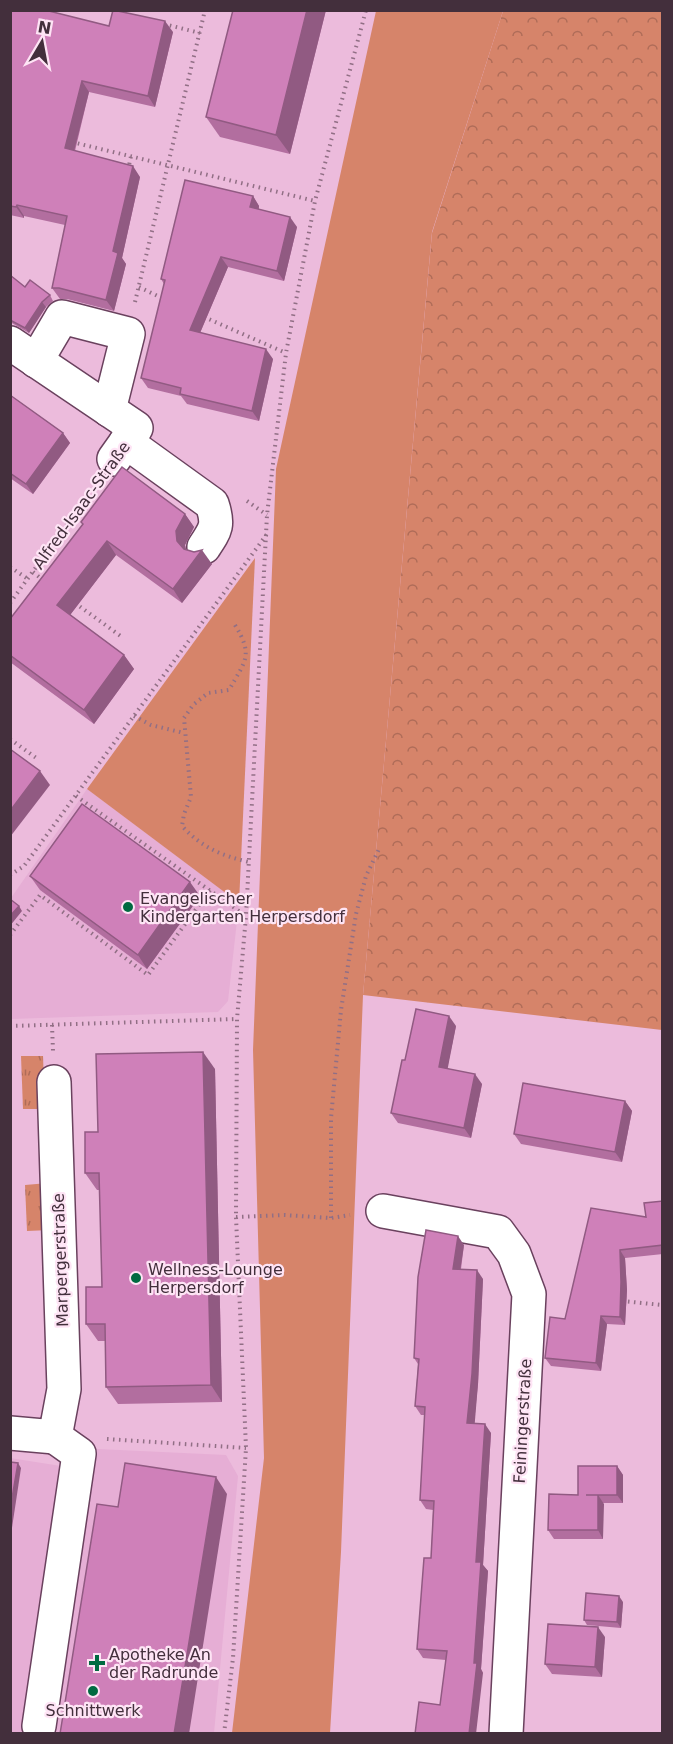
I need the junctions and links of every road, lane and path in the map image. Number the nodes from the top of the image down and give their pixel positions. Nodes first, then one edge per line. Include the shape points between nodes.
1 (205, 10) edge
2 (366, 10) edge
3 (154, 22) edge
4 (200, 33) junction
5 (65, 140) edge
6 (131, 156) junction
7 (168, 165) junction
8 (127, 174) edge
9 (315, 201) junction
10 (139, 287) junction
11 (166, 300) edge
12 (195, 313) edge
13 (128, 334) junction
14 (23, 352) edge
15 (286, 353) junction
16 (109, 410) junction
17 (120, 450) junction
18 (267, 534) junction
19 (204, 547) dead end
20 (10, 567) edge
21 (33, 572) junction
22 (28, 579) junction
23 (51, 585) edge
24 (69, 598) edge
25 (10, 603) edge
26 (235, 625) dead end
27 (122, 637) dead end
28 (134, 716) junction
29 (184, 733) junction
30 (10, 740) edge
31 (39, 760) dead end
32 (76, 796) junction
33 (379, 849) dead end
34 (249, 862) junction
35 (10, 875) edge
36 (210, 890) junction
37 (246, 916) junction
38 (10, 935) edge
39 (237, 1019) junction
40 (10, 1026) edge
41 (54, 1082) dead end
42 (383, 1211) joint
43 (236, 1217) junction
44 (330, 1218) junction
45 (620, 1301) edge
46 (663, 1305) edge
47 (10, 1433) edge
48 (55, 1437) junction
49 (246, 1448) junction
50 (39, 1726) dead end
51 (224, 1734) edge
52 (506, 1734) edge

1 - 4 path
2 - 9 path
3 - 4 path
4 - 7 path
5 - 6 path
6 - 7 path
6 - 8 path
7 - 9 path
7 - 10 path
9 - 15 path
10 - 11 path
10 - 13 path
12 - 15 path
13 - 14 street, Alfred-Isaac-Straße via 62,317
13 - 16 street
14 - 16 street, Alfred-Isaac-Straße
15 - 18 path
16 - 17 street, Alfred-Isaac-Straße via 136,428
17 - 19 street via 212,504 218,520
17 - 21 path, Alfred-Isaac-Straße
18 - 28 path
18 - 34 path
20 - 22 path
21 - 22 path, Alfred-Isaac-Straße
21 - 23 path
22 - 25 path, Alfred-Isaac-Straße
24 - 27 path
26 - 29 path via 247,656 229,690 208,693 193,705 184,718
28 - 29 path
28 - 32 path
29 - 34 path via 191,797 182,826 207,848
30 - 31 path
32 - 35 path via 24,866
32 - 36 path
33 - 44 path via 366,876 356,914 341,1010 331,1118
34 - 37 path
36 - 37 path
36 - 38 path via 148,975 40,895
37 - 39 path
39 - 40 path
39 - 43 path
41 - 48 street, Marpergerstraße via 64,1389
42 - 44 path
42 - 52 street, Feiningerstraße via 498,1232 514,1254 529,1294
43 - 44 path
43 - 49 path
45 - 46 path
47 - 48 street
48 - 49 path
48 - 50 street via 79,1454
49 - 51 path via 233,1658

